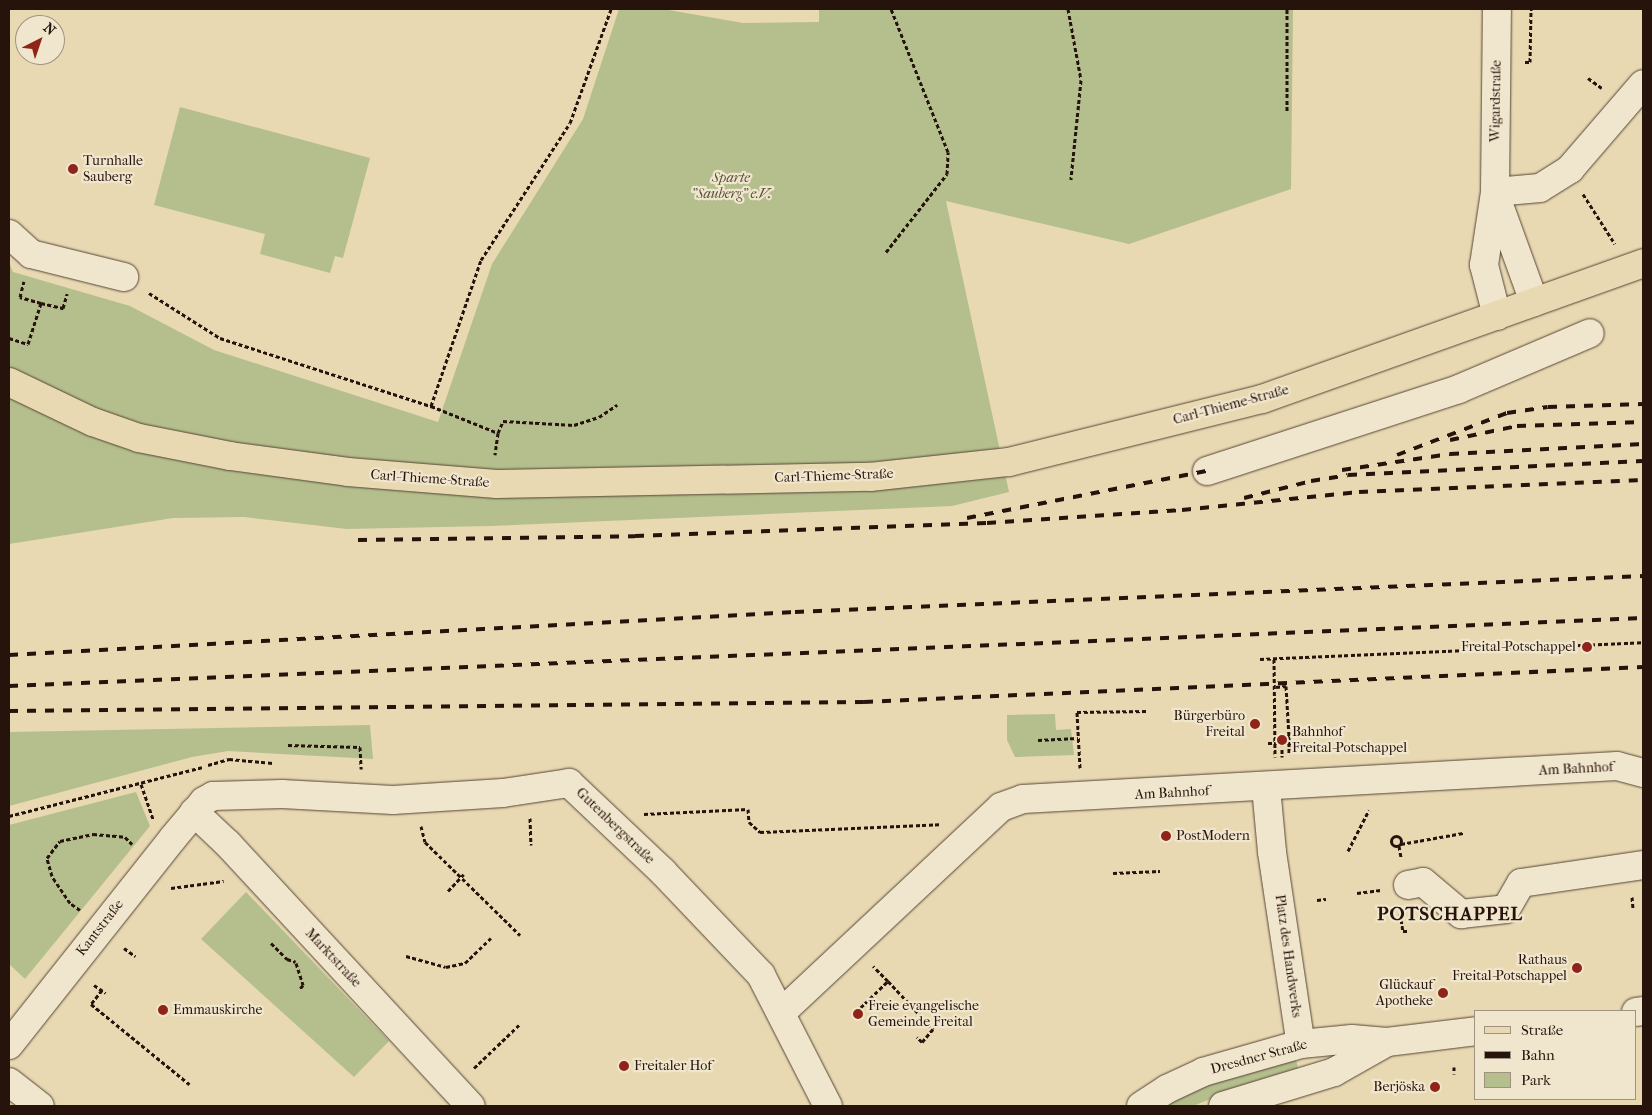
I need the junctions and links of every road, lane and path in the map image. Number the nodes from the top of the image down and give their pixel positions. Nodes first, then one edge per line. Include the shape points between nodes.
1 (611, 9) edge
2 (891, 9) edge
3 (1068, 9) edge
4 (1287, 9) edge
5 (1497, 9) edge
6 (1531, 9) edge
7 (1529, 51) dead end
8 (1588, 78) dead end
9 (1643, 84) edge
10 (1600, 87) dead end
11 (1287, 111) dead end
12 (1071, 179) dead end
13 (1495, 192) junction
14 (1582, 192) dead end
15 (9, 234) edge
16 (1617, 247) dead end
17 (886, 252) dead end
18 (1643, 263) edge
19 (25, 277) dead end
20 (124, 278) joint
21 (68, 288) dead end
22 (1534, 302) junction
23 (41, 303) junction
24 (1497, 316) junction
25 (1590, 333) dead end
26 (9, 338) edge
27 (9, 382) edge
28 (617, 405) dead end
29 (431, 406) junction
30 (498, 433) junction
31 (494, 460) dead end
32 (1207, 471) dead end
33 (1643, 642) edge
34 (1274, 658) junction
35 (1260, 659) dead end
36 (1275, 687) junction
37 (1148, 711) dead end
38 (1277, 736) junction
39 (1289, 736) junction
40 (1078, 738) junction
41 (1038, 740) dead end
42 (1289, 742) junction
43 (1295, 742) dead end
44 (1268, 743) dead end
45 (1275, 743) junction
46 (288, 745) dead end
47 (1275, 760) dead end
48 (1289, 760) dead end
49 (362, 770) dead end
50 (1080, 771) dead end
51 (1643, 773) edge
52 (1266, 786) junction
53 (1372, 804) dead end
54 (150, 812) dead end
55 (194, 812) junction
56 (530, 813) dead end
57 (635, 814) dead end
58 (9, 816) edge
59 (420, 824) dead end
60 (948, 824) dead end
61 (1463, 833) dead end
62 (1401, 844) dead end
63 (531, 845) dead end
64 (135, 847) dead end
65 (1348, 851) dead end
66 (1643, 865) edge
67 (1160, 871) dead end
68 (464, 874) dead end
69 (1113, 874) dead end
70 (460, 878) junction
71 (233, 880) dead end
72 (1395, 887) joint
73 (167, 888) dead end
74 (448, 891) dead end
75 (1357, 893) dead end
76 (1326, 899) dead end
77 (1317, 900) dead end
78 (87, 915) dead end
79 (1401, 923) dead end
80 (1408, 931) dead end
81 (520, 935) dead end
82 (490, 938) dead end
83 (272, 943) dead end
84 (124, 947) dead end
85 (135, 956) dead end
86 (406, 956) dead end
87 (296, 962) dead end
88 (872, 965) dead end
89 (888, 981) junction
90 (94, 984) dead end
91 (782, 1012) junction
92 (858, 1014) dead end
93 (520, 1024) dead end
94 (1474, 1031) edge
95 (1298, 1032) dead end
96 (917, 1037) dead end
97 (1388, 1042) junction
98 (9, 1045) edge
99 (1454, 1067) dead end
100 (468, 1074) dead end
101 (1454, 1074) dead end
102 (9, 1082) edge
103 (189, 1084) dead end
104 (40, 1106) edge
105 (471, 1106) edge
106 (828, 1106) edge
107 (1141, 1106) edge
108 (1222, 1106) edge

1 - 29 path via 570,124 481,260
2 - 17 path via 948,152 947,174
3 - 12 path via 1081,80
4 - 11 path
5 - 13 street, Wigardstraße
6 - 7 path
8 - 10 path
9 - 13 street via 1570,169 1540,188
13 - 22 street, Wigardstraße
13 - 24 street, Wigardstraße via 1484,265
14 - 16 path
15 - 20 street via 31,254
18 - 22 main road, Carl-Thieme-Straße
19 - 23 path via 20,297
20 - 29 path via 220,338
21 - 23 path via 63,308
22 - 24 main road, Carl-Thieme-Straße
23 - 26 path via 28,344
24 - 27 main road, Carl-Thieme-Straße via 1262,398 1009,462 870,477 497,484 348,472 212,453 139,438 94,422
25 - 32 street via 1459,389
28 - 30 path via 599,418 574,425 503,421
29 - 30 path
30 - 31 path
33 - 34 path
34 - 35 path
34 - 36 path
36 - 38 path
36 - 39 path via 1286,686
37 - 40 path via 1076,712
38 - 39 path
38 - 45 path
39 - 42 path
40 - 41 path
40 - 50 path
42 - 43 path
42 - 45 path
42 - 48 path
44 - 45 path
45 - 47 path
46 - 49 path via 360,747
51 - 52 street, Am Bahnhof via 1617,766
52 - 91 street, Am Bahnhof via 1023,799 1001,807
52 - 95 street, Platz des Handwerks
53 - 65 path via 1357,827
54 - 58 path via 141,784
55 - 91 street, Gutenbergstraße via 204,801 225,795 393,800 504,793 569,783 663,872 761,975
55 - 98 street, Kantstraße
55 - 105 street, Marktstraße via 228,844
56 - 63 path
57 - 60 path via 748,809 749,822 760,832
59 - 70 path via 425,842
61 - 62 path
64 - 78 path via 126,837 94,834 60,841 47,858 52,876 70,903
66 - 72 street via 1521,883 1506,909 1461,914 1424,882
67 - 69 path
68 - 70 path
70 - 74 path
70 - 81 path
71 - 73 path
72 - 75 path
76 - 77 path
79 - 80 path via 1403,931
82 - 86 path via 465,963 446,967
83 - 87 path via 287,959
84 - 85 path
88 - 89 path
89 - 92 path
89 - 96 path via 933,1029 922,1042
90 - 103 path via 104,992 90,1004
91 - 106 street, Gutenbergstraße
93 - 100 path
94 - 97 street
97 - 107 street, Dresdner Straße via 1352,1039 1301,1044 1203,1072
97 - 108 street via 1334,1072
99 - 101 path
102 - 104 street

